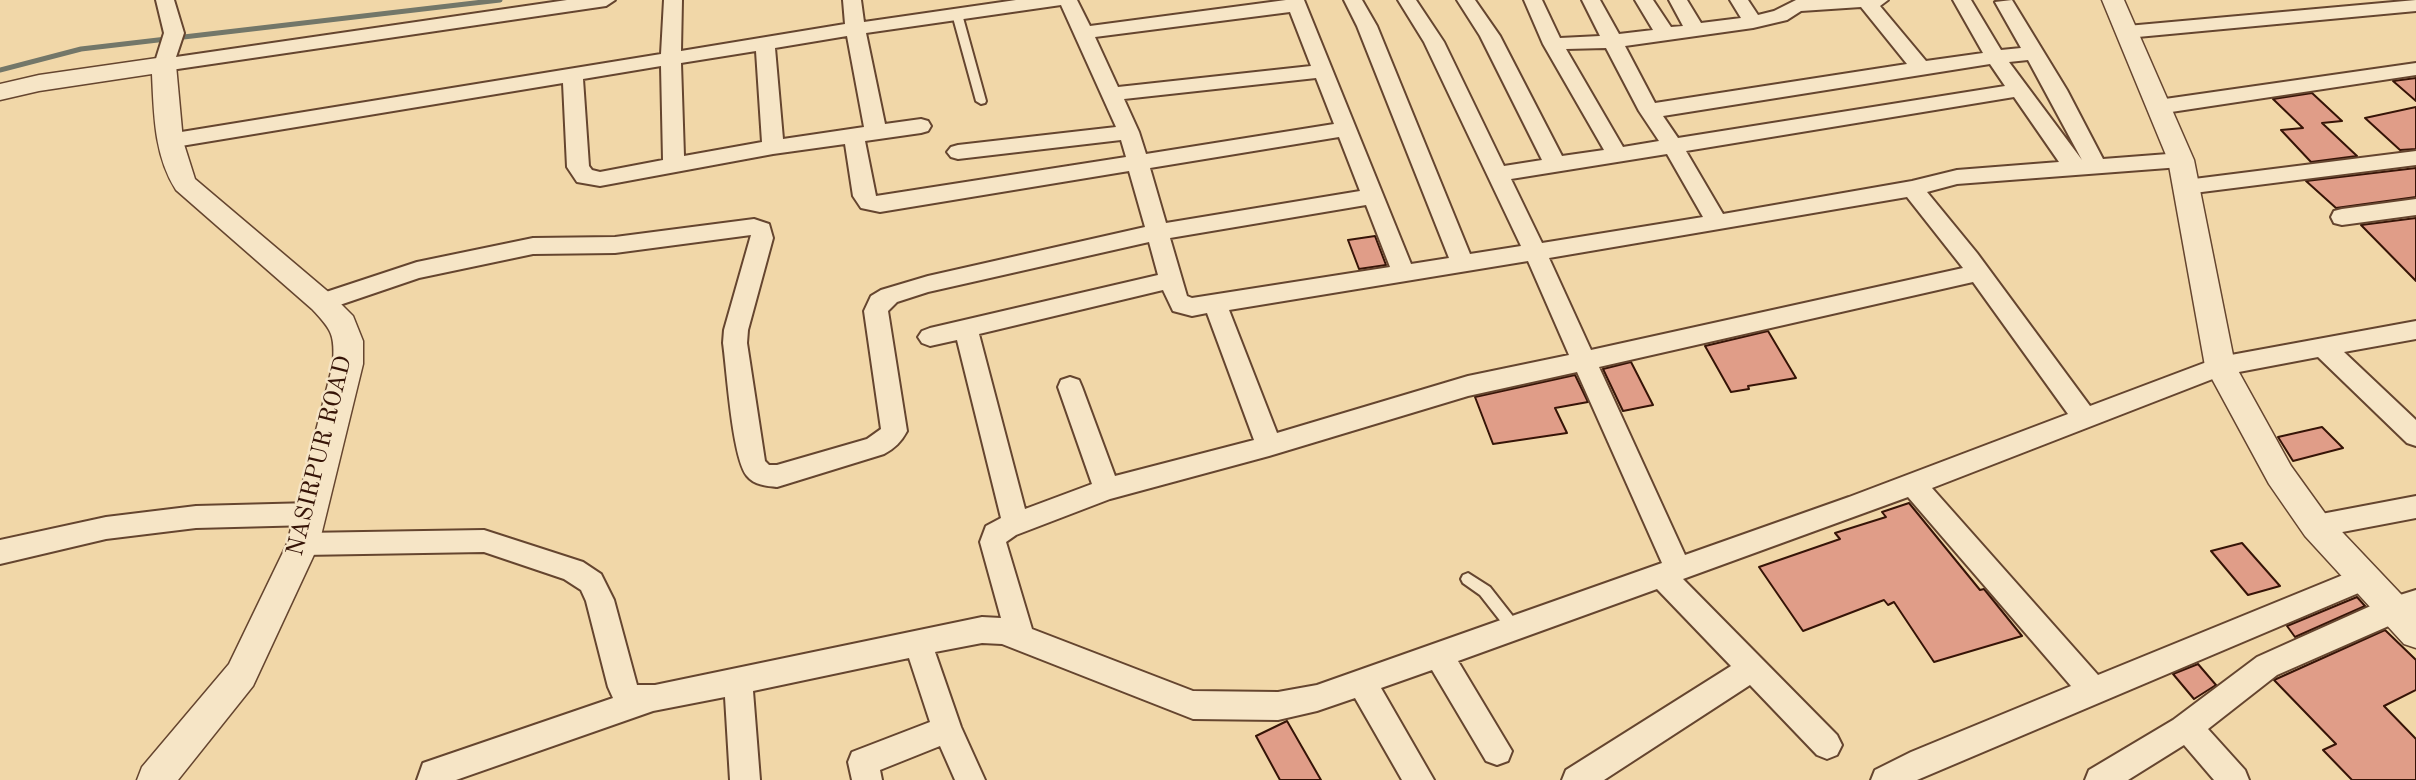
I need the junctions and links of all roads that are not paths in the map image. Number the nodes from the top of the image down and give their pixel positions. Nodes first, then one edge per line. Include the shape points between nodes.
1 (164, 0) edge
2 (606, 0) edge
3 (673, 0) edge
4 (852, 0) edge
5 (1056, 0) edge
6 (1068, 0) edge
7 (1353, 0) edge
8 (1407, 0) edge
9 (1466, 0) edge
10 (1533, 0) edge
11 (1591, 0) edge
12 (1644, 0) edge
13 (1678, 0) edge
14 (1739, 0) edge
15 (1879, 0) edge
16 (1962, 0) edge
17 (2113, 0) edge
18 (1866, 1) edge
19 (1296, 2) edge
20 (2004, 2) dead end
21 (1802, 3) edge
22 (2416, 5) edge
23 (957, 7) edge
24 (1753, 22) junction
25 (855, 29) junction
26 (1695, 29) junction
27 (2127, 32) junction
28 (1083, 33) junction
29 (1665, 34) junction
30 (1612, 41) junction
31 (765, 43) junction
32 (1553, 44) junction
33 (2034, 53) junction
34 (1995, 57) junction
35 (671, 58) junction
36 (166, 59) junction
37 (1921, 69) junction
38 (2416, 69) edge
39 (1324, 71) junction
40 (573, 75) junction
41 (2019, 90) junction
42 (0, 92) edge
43 (1112, 94) junction
44 (981, 101) dead end
45 (2158, 107) junction
46 (1649, 111) junction
47 (921, 126) dead end
48 (1346, 129) junction
49 (1129, 132) junction
50 (865, 134) junction
51 (169, 141) junction
52 (1673, 146) junction
53 (773, 147) junction
54 (958, 152) dead end
55 (1618, 156) junction
56 (2416, 158) edge
57 (1137, 163) junction
58 (674, 166) junction
59 (1556, 166) junction
60 (2085, 167) junction
61 (2183, 173) junction
62 (1498, 174) junction
63 (1912, 189) junction
64 (1373, 196) junction
65 (2416, 207) edge
66 (2342, 217) dead end
67 (1717, 222) junction
68 (1157, 232) junction
69 (1535, 252) junction
70 (1462, 262) junction
71 (1403, 271) junction
72 (1979, 272) junction
73 (1171, 280) junction
74 (322, 302) junction
75 (1215, 304) junction
76 (966, 328) junction
77 (2416, 330) edge
78 (930, 337) dead end
79 (2323, 347) junction
80 (1584, 360) junction
81 (2220, 366) junction
82 (1070, 387) dead end
83 (2085, 418) junction
84 (2416, 436) edge
85 (1269, 446) junction
86 (1913, 484) junction
87 (1107, 489) junction
88 (2416, 507) edge
89 (311, 514) junction
90 (1017, 523) junction
91 (2316, 526) junction
92 (303, 544) junction
93 (0, 552) edge
94 (1669, 572) junction
95 (2365, 578) junction
96 (1468, 579) dead end
97 (2405, 606) edge
98 (1514, 628) junction
99 (2416, 633) edge
100 (1020, 637) junction
101 (918, 643) junction
102 (1439, 655) junction
103 (1752, 668) junction
104 (738, 681) junction
105 (1362, 682) junction
106 (2093, 691) junction
107 (655, 698) junction
108 (2187, 727) junction
109 (947, 729) junction
110 (1827, 745) dead end
111 (1497, 751) dead end
112 (155, 780) edge
113 (432, 780) edge
114 (745, 780) edge
115 (867, 780) edge
116 (970, 780) edge
117 (1419, 780) edge
118 (1577, 780) edge
119 (1886, 780) edge
120 (2100, 780) edge
121 (2234, 780) edge

1 - 36 street, NASIRPUR ROAD via 174,33
2 - 36 street
3 - 35 street
4 - 25 street
5 - 23 street
6 - 28 street
7 - 70 street
8 - 62 street via 1434,42
9 - 59 street via 1490,36
10 - 32 street
11 - 30 street
12 - 29 street
13 - 26 street
14 - 24 street
15 - 18 street
16 - 34 street
17 - 27 street
18 - 21 street
18 - 37 street
19 - 28 street
19 - 39 street
20 - 33 street
21 - 24 street via 1780,16
22 - 27 street
23 - 25 street
23 - 44 lane
24 - 26 street
25 - 31 street
25 - 50 street
26 - 29 street
27 - 45 street
28 - 43 street
29 - 30 street
30 - 32 street
30 - 46 street
31 - 35 street
31 - 53 street
32 - 55 street
33 - 34 street
33 - 60 street via 2057,90
34 - 37 street
34 - 41 street
35 - 40 street
35 - 58 street
36 - 42 street
36 - 51 street, NASIRPUR ROAD
37 - 46 street
38 - 45 street
39 - 43 street
39 - 48 street
40 - 51 street
40 - 58 street via 578,167 584,177 600,179
41 - 52 street
41 - 60 street
43 - 49 street
45 - 61 street
46 - 52 street
47 - 50 street
48 - 57 street
48 - 64 street
49 - 54 street
49 - 57 street
50 - 53 street
50 - 57 street via 864,196 869,203
51 - 74 street, NASIRPUR ROAD via 185,184
52 - 55 street
52 - 67 street
53 - 58 street
55 - 59 street
56 - 61 street
57 - 68 street
59 - 62 street
60 - 61 street
60 - 63 street via 1956,177
61 - 81 street
62 - 69 street
63 - 67 street
63 - 72 street
64 - 68 street
64 - 71 street
65 - 66 street
67 - 69 street
68 - 73 street
68 - 74 street via 928,284 879,302 876,311 894,431 875,447 777,476 764,476 752,462 736,343 762,238 761,230 754,227 615,245 533,246 417,270
69 - 70 street
69 - 80 street
70 - 71 street
71 - 75 street
72 - 80 street
72 - 83 street
73 - 75 street via 1181,305
73 - 76 street
74 - 89 street, NASIRPUR ROAD via 343,324 349,341 348,364
75 - 85 street
76 - 78 street
76 - 90 street
77 - 79 street
79 - 81 street
79 - 84 street
80 - 85 street via 1468,386
80 - 94 street
81 - 83 street
81 - 91 street via 2280,475
82 - 87 street
83 - 86 street
85 - 87 street
86 - 94 street
86 - 106 street
87 - 90 street
88 - 91 street
89 - 92 street, NASIRPUR ROAD
89 - 93 street via 196,517 107,528
90 - 100 street via 995,534 993,542
91 - 95 street
92 - 107 street via 484,541 573,570 591,582 600,600 622,687 629,698
92 - 112 street, NASIRPUR ROAD via 241,676
94 - 98 street
94 - 103 street
95 - 97 street
95 - 106 street
96 - 98 lane via 1485,591
97 - 99 street
97 - 108 street via 2267,666
98 - 102 street
100 - 101 street via 982,630
100 - 105 street via 1193,705 1278,706
101 - 104 street
101 - 109 street
102 - 105 street
102 - 111 street
103 - 110 street
103 - 118 street
104 - 107 street
104 - 114 street
105 - 117 street
106 - 119 street
107 - 113 street via 434,772
108 - 120 street
108 - 121 street
109 - 115 street via 863,762
109 - 116 street

